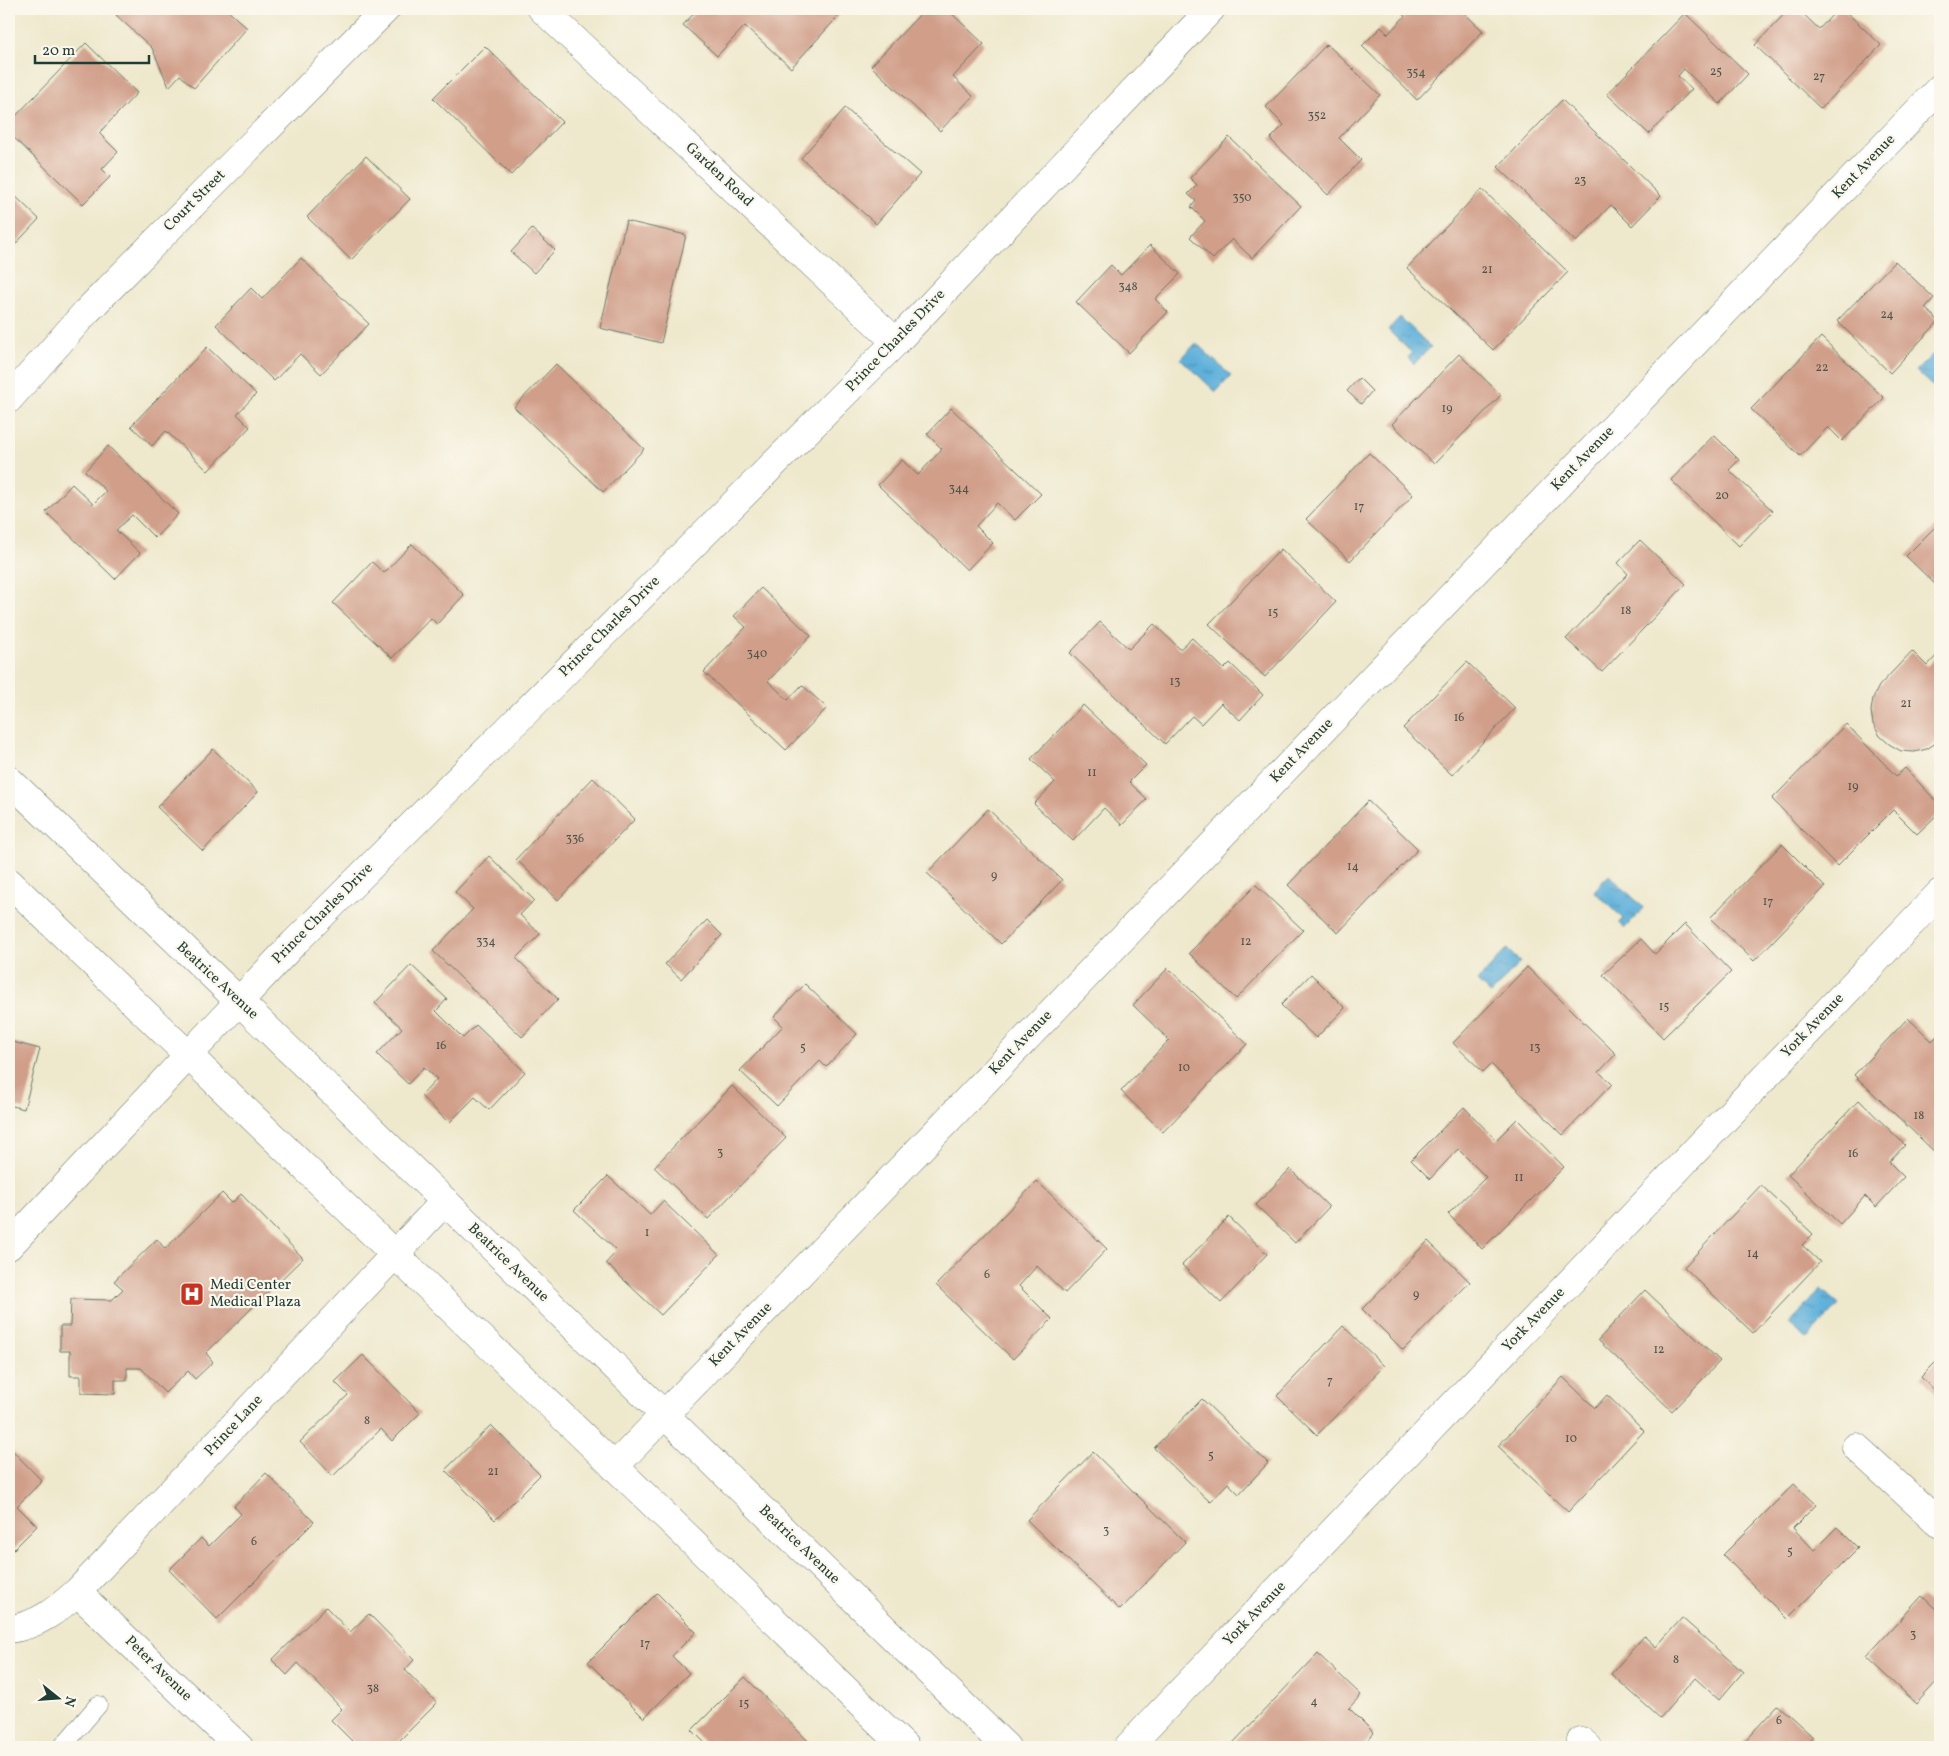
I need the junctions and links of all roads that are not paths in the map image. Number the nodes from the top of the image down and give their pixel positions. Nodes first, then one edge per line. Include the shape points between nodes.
1 (386, 9) edge
2 (542, 9) edge
3 (1211, 9) edge
4 (1940, 88) edge
5 (896, 342) junction
6 (9, 398) edge
7 (9, 780) edge
8 (9, 882) edge
9 (1940, 892) edge
10 (239, 1001) junction
11 (188, 1056) junction
12 (445, 1202) junction
13 (9, 1246) edge
14 (394, 1255) junction
15 (664, 1414) junction
16 (1856, 1447) dead end
17 (614, 1467) junction
18 (1940, 1524) edge
19 (77, 1592) junction
20 (9, 1629) edge
21 (98, 1706) dead end
22 (62, 1747) edge
23 (238, 1747) edge
24 (905, 1747) edge
25 (1006, 1747) edge
26 (1128, 1747) edge

1 - 6 main road, Court Street via 86,312
2 - 5 main road, Garden Road
3 - 5 main road, Prince Charles Drive
4 - 15 main road, Kent Avenue
5 - 10 main road, Prince Charles Drive
7 - 10 main road, Beatrice Avenue
8 - 11 main road
9 - 26 main road, York Avenue
10 - 11 main road, Prince Charles Drive
10 - 12 main road, Beatrice Avenue
11 - 13 main road, Prince Charles Drive
11 - 14 main road
12 - 14 main road, Prince Lane
12 - 15 main road, Beatrice Avenue
14 - 17 main road
14 - 19 main road, Prince Lane
15 - 17 main road, Kent Avenue
15 - 25 main road, Beatrice Avenue
16 - 18 main road
17 - 24 main road
19 - 20 main road, Prince Lane via 38,1622
19 - 23 main road, Peter Avenue
21 - 22 lane

